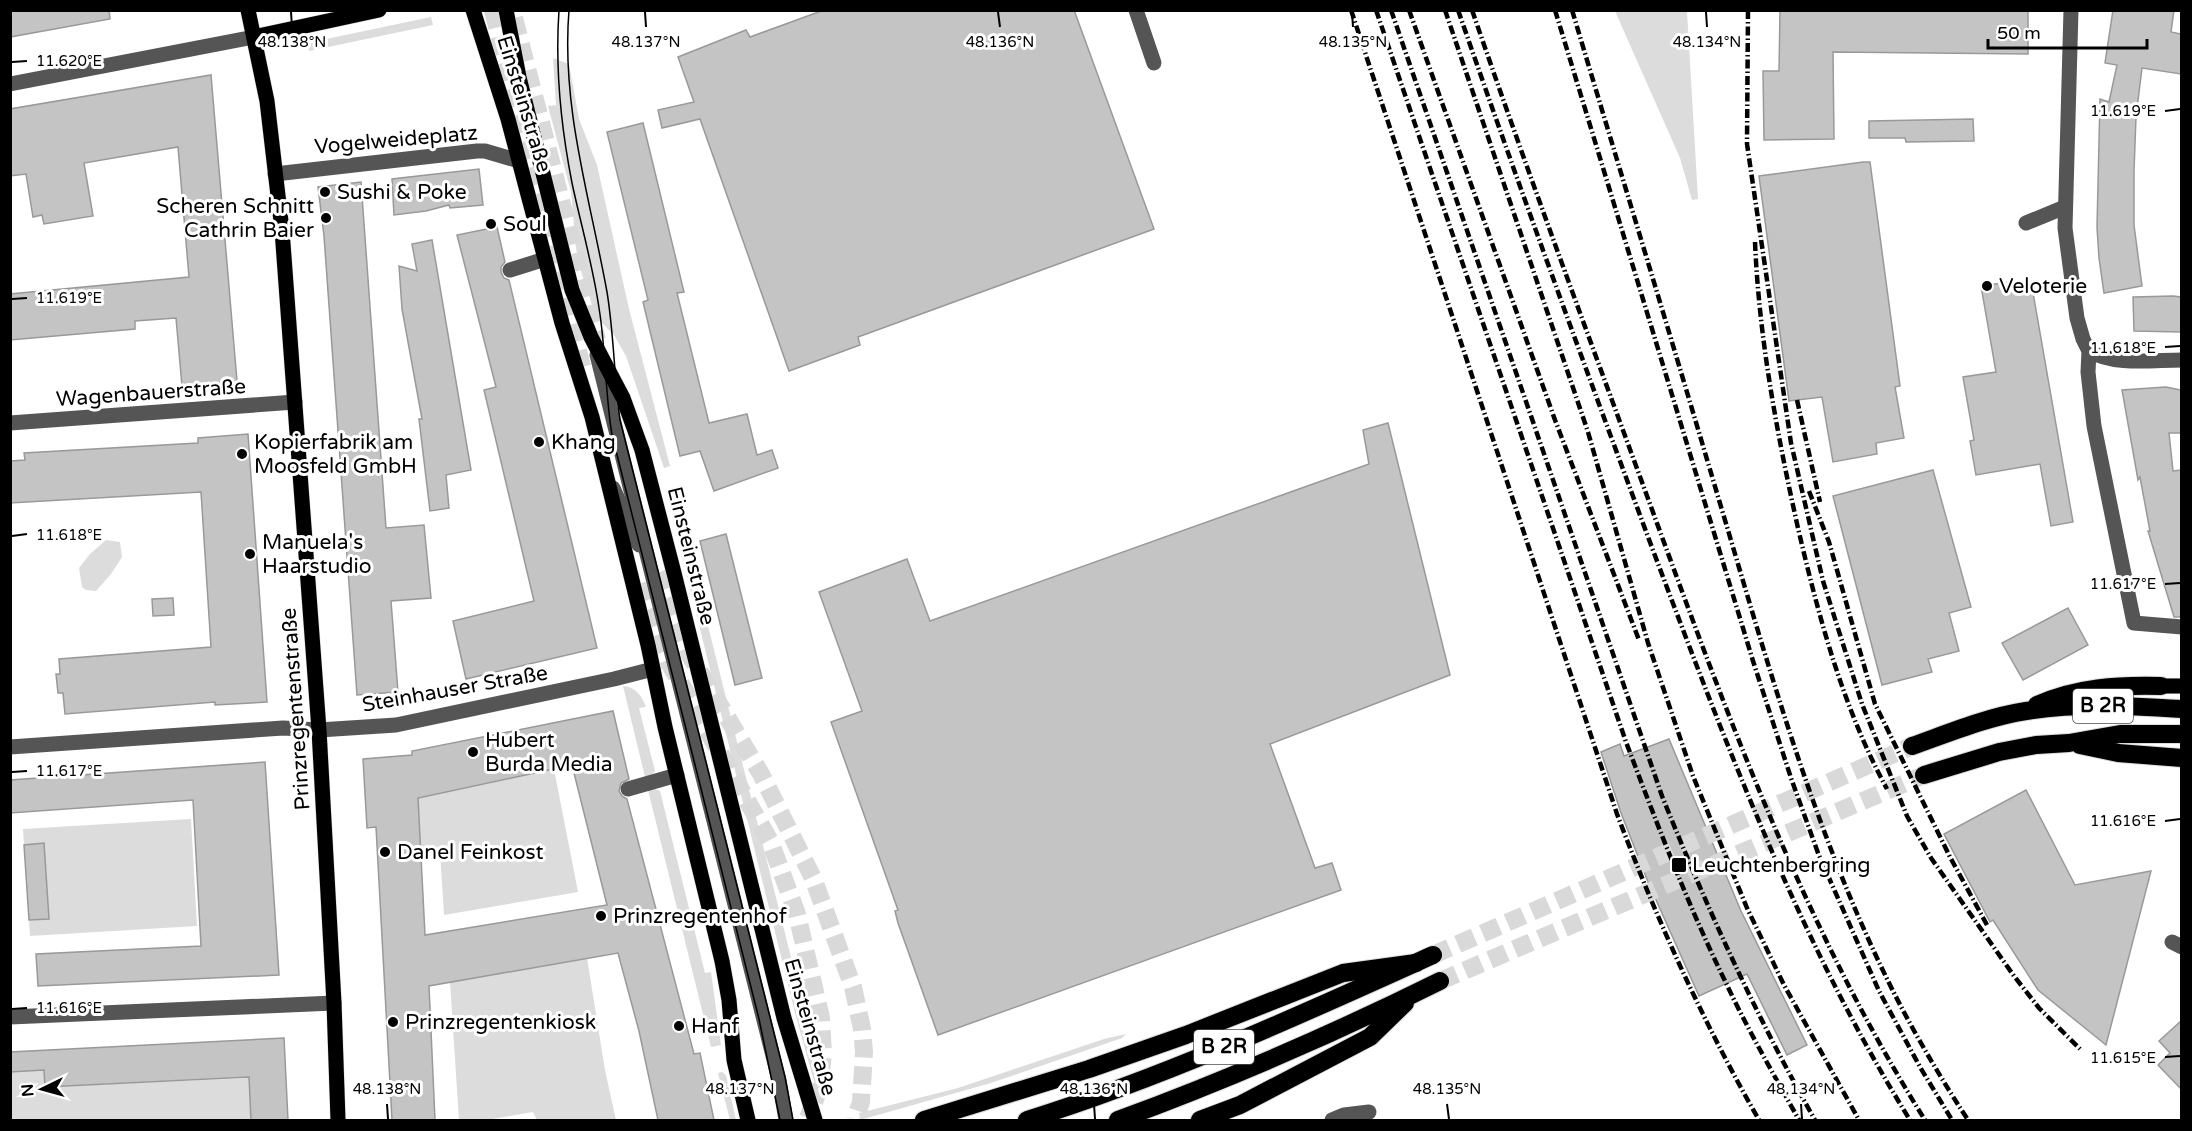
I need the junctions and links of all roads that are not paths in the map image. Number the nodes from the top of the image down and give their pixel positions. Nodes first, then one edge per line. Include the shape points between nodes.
1 (248, 10) edge
2 (379, 10) edge
3 (473, 10) edge
4 (506, 10) edge
5 (1136, 10) edge
6 (2071, 10) edge
7 (254, 37) junction
8 (1154, 63) dead end
9 (10, 84) edge
10 (519, 161) junction
11 (275, 174) junction
12 (2065, 207) junction
13 (2026, 223) dead end
14 (545, 259) junction
15 (510, 270) dead end
16 (595, 344) junction
17 (2089, 351) junction
18 (2181, 360) edge
19 (295, 402) junction
20 (10, 423) edge
21 (606, 471) junction
22 (667, 543) junction
23 (657, 587) junction
24 (2181, 627) edge
25 (653, 669) junction
26 (2161, 686) joint
27 (2181, 686) edge
28 (2181, 709) edge
29 (2025, 711) junction
30 (319, 730) junction
31 (2181, 734) edge
32 (2069, 743) junction
33 (1912, 746) tunnel mouth
34 (10, 747) edge
35 (2181, 758) edge
36 (677, 775) junction
37 (1924, 775) tunnel mouth
38 (628, 789) dead end
39 (1440, 981) tunnel mouth
40 (1415, 993) junction
41 (334, 1003) junction
42 (10, 1017) edge
43 (1369, 1112) dead end
44 (338, 1120) edge
45 (748, 1120) edge
46 (786, 1120) edge
47 (815, 1120) edge
48 (924, 1120) edge
49 (1027, 1120) edge
50 (1118, 1120) edge
51 (1200, 1120) edge
52 (1332, 1120) edge

1 - 7 main road, Prinzregentenstraße
2 - 7 main road
3 - 10 main road, Einsteinstraße
4 - 16 main road, Einsteinstraße via 569,279
5 - 8 street
6 - 12 street
7 - 9 street
7 - 11 main road, Prinzregentenstraße via 267,101
10 - 11 street, Vogelweideplatz via 477,151
10 - 14 main road, Einsteinstraße
11 - 19 main road, Prinzregentenstraße
12 - 13 street
12 - 17 street via 2077,318
14 - 15 street
14 - 21 main road, Einsteinstraße
16 - 22 main road, Einsteinstraße via 631,417
16 - 23 street
17 - 18 street via 2115,360
17 - 24 street via 2094,426 2133,623
19 - 20 street, Wagenbauerstraße
19 - 30 main road, Prinzregentenstraße
21 - 23 street
21 - 25 main road, Einsteinstraße
22 - 23 street via 658,567
22 - 47 main road, Einsteinstraße via 784,1018
23 - 46 street
25 - 30 street, Steinhauser Straße via 396,725
25 - 36 main road, Einsteinstraße
26 - 27 main road
26 - 29 highway via 2095,687 2060,695
28 - 29 highway, B 2R via 2122,706
29 - 33 highway, B 2R
30 - 34 street, Steinhauser Straße via 283,728
30 - 41 main road, Prinzregentenstraße
31 - 32 highway, B 2R via 2120,734
32 - 35 highway via 2118,753
32 - 37 highway, B 2R via 2000,752
36 - 38 street
36 - 45 main road, Einsteinstraße via 722,961 734,1060
39 - 40 highway, B 2R
40 - 50 highway, B 2R via 1278,1056
40 - 51 highway, B 2R via 1370,1037 1240,1105
41 - 42 street
41 - 44 main road, Prinzregentenstraße
43 - 52 street
48 - 49 highway, B 2R via 1089,1069 1343,974 1425,959 1172,1069

